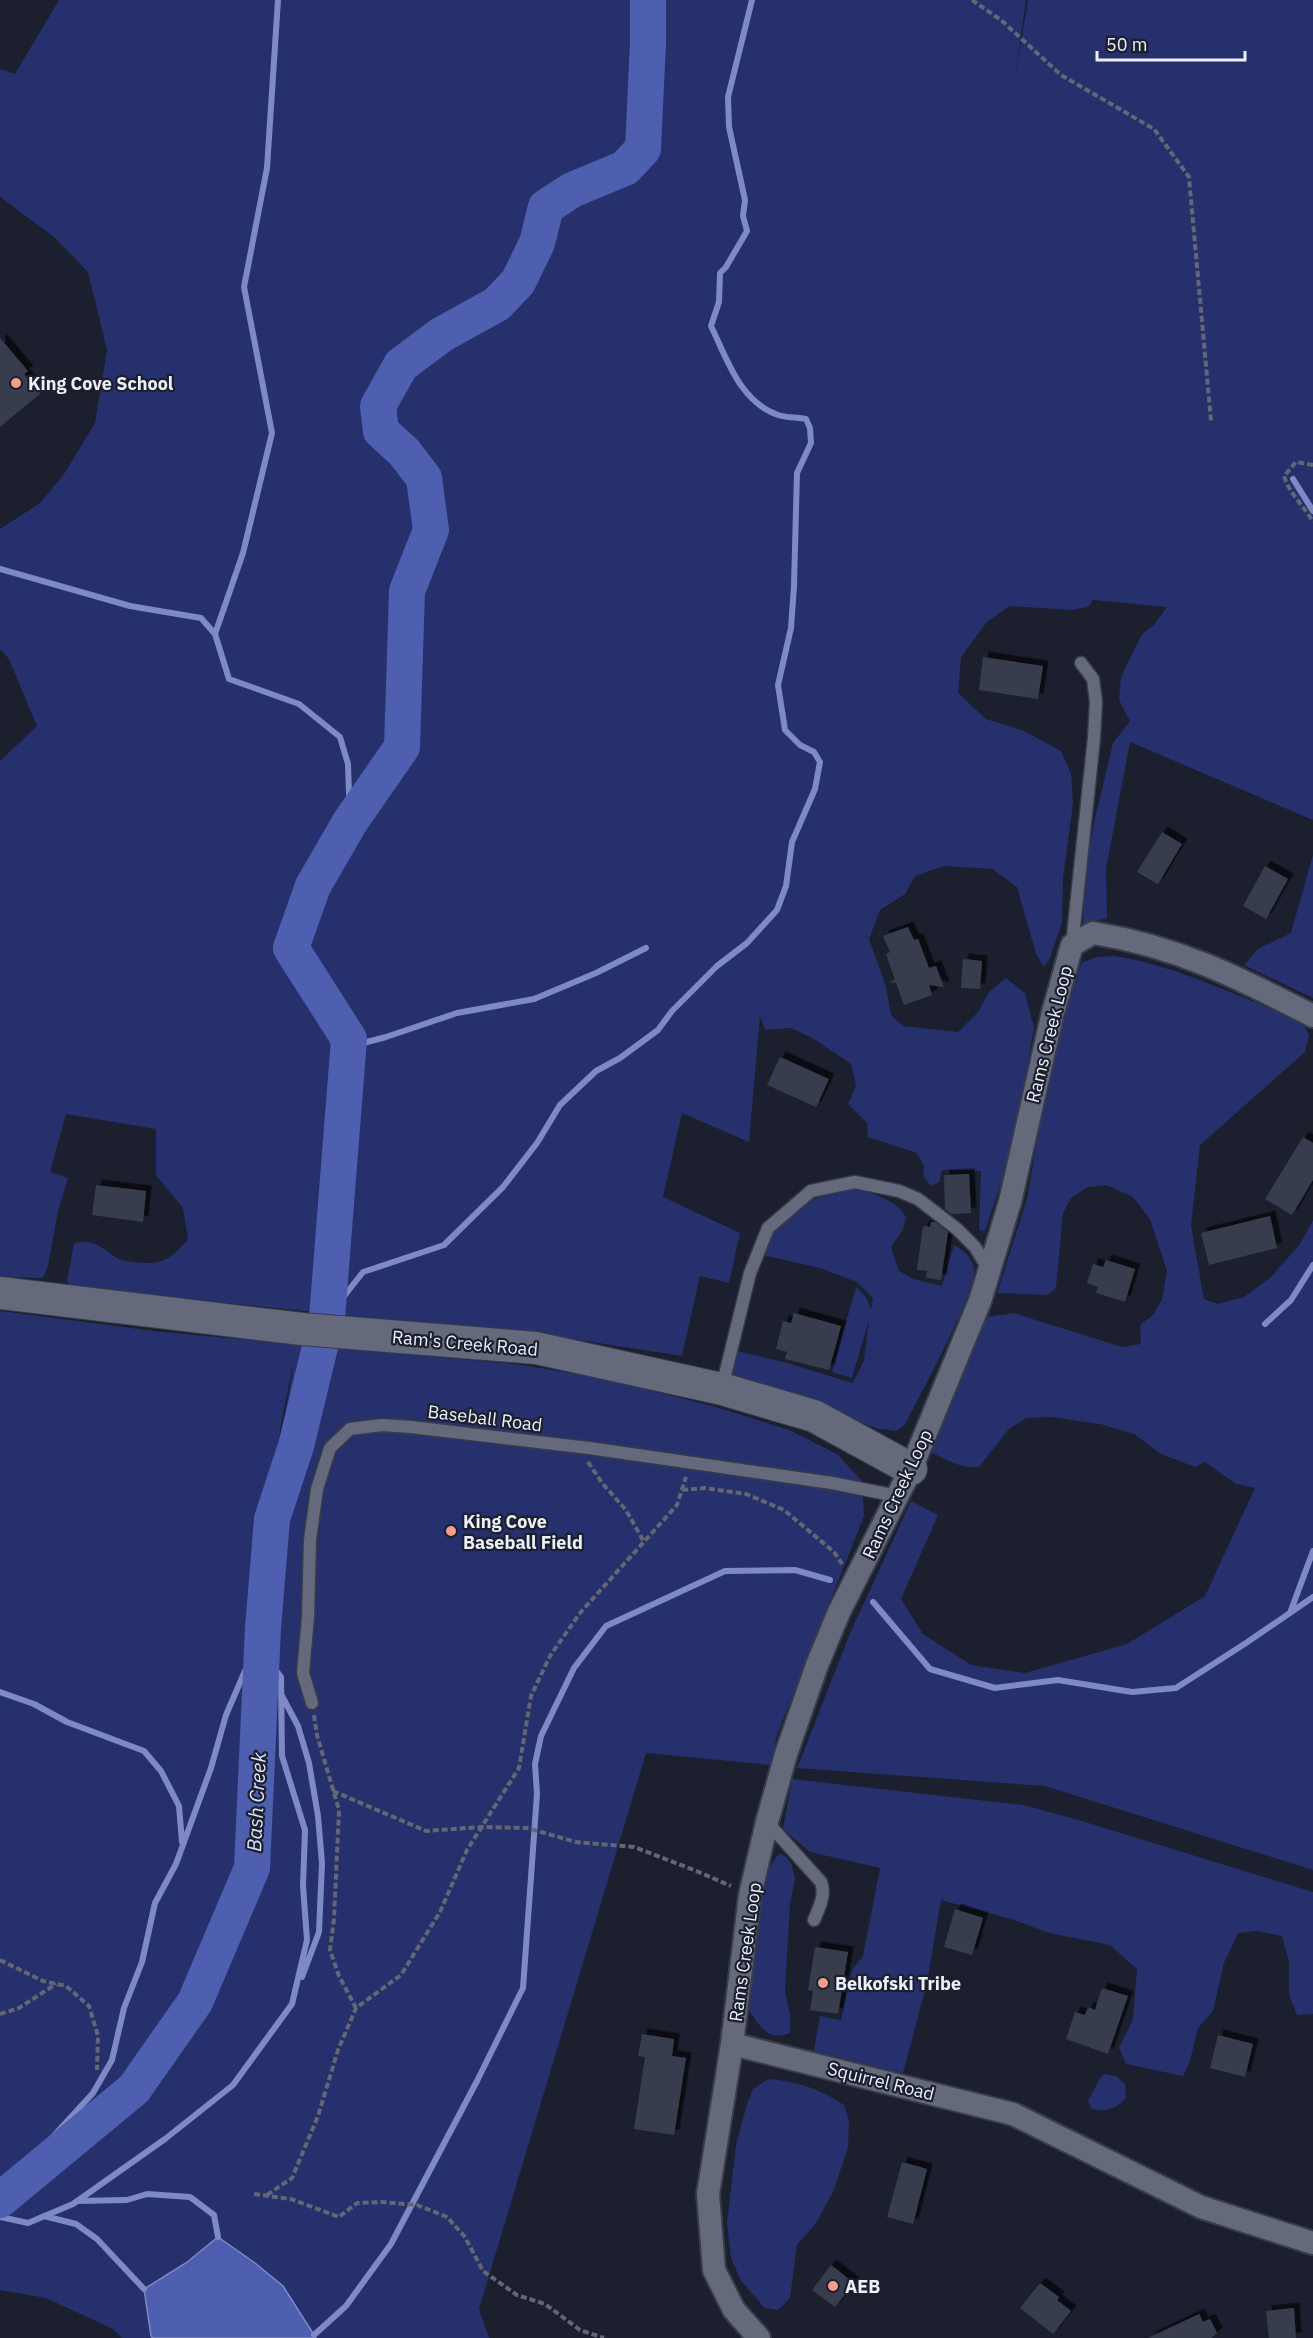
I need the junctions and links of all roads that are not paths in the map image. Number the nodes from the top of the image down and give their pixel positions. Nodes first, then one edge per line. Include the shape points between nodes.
1 (1081, 663) dead end
2 (1072, 945) junction
3 (1313, 1016) edge
4 (989, 1270) junction
5 (0, 1293) edge
6 (722, 1389) junction
7 (911, 1469) junction
8 (897, 1496) junction
9 (312, 1703) road end
10 (767, 1822) junction
11 (814, 1920) dead end
12 (732, 2044) junction
13 (1313, 2243) edge
14 (759, 2338) edge

1 - 2 lane via 1093,679 1096,702
2 - 3 street via 1093,933 1154,945 1227,972
2 - 4 street, Rams Creek Loop via 1010,1202
4 - 6 lane via 975,1247 957,1229 918,1199 855,1182 811,1191 768,1228 750,1273
4 - 7 street, Rams Creek Loop
5 - 6 street, Ram's Creek Road via 350,1334 536,1348
6 - 7 street, Ram's Creek Road via 814,1416
7 - 8 street, Rams Creek Loop
8 - 9 lane, Baseball Road via 691,1462 411,1426 350,1429 330,1448 317,1489 310,1540 303,1673
8 - 10 street, Rams Creek Loop via 817,1665
10 - 11 lane via 824,1888
10 - 12 street, Rams Creek Loop via 750,1895
12 - 13 street, Squirrel Road via 1013,2114 1201,2207
12 - 14 street via 708,2194 714,2270 734,2310

